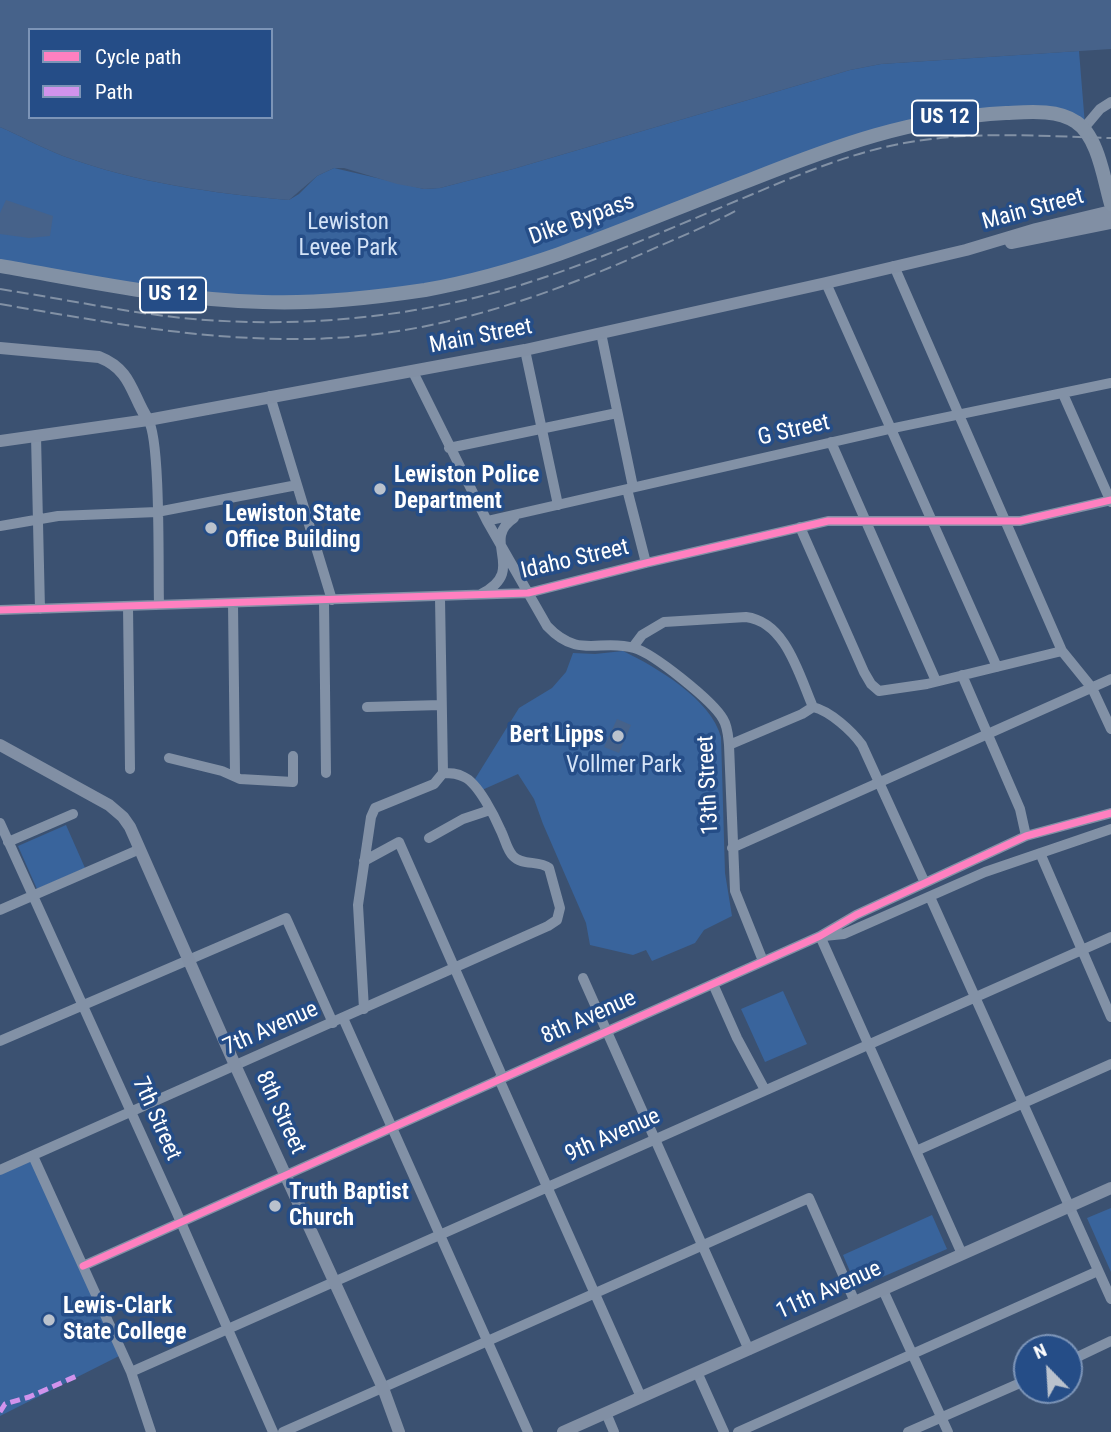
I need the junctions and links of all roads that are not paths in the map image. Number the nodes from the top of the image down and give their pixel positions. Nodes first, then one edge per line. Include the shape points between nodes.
1 (1111, 102) edge
2 (1084, 128) junction
3 (1093, 144) junction
4 (1111, 181) edge
5 (1111, 204) edge
6 (1111, 211) edge
7 (1111, 223) edge
8 (966, 250) junction
9 (0, 266) edge
10 (894, 266) junction
11 (826, 283) junction
12 (601, 334) junction
13 (0, 348) edge
14 (525, 350) junction
15 (413, 372) junction
16 (1111, 383) edge
17 (1063, 394) junction
18 (270, 396) junction
19 (138, 401) junction
20 (617, 413) junction
21 (958, 414) junction
22 (165, 416) junction
23 (148, 419) junction
24 (102, 426) junction
25 (891, 428) junction
26 (542, 429) junction
27 (36, 436) junction
28 (0, 441) edge
29 (831, 442) junction
30 (449, 448) junction
31 (297, 485) junction
32 (630, 488) junction
33 (1111, 501) edge
34 (558, 505) junction
35 (157, 512) junction
36 (521, 513) junction
37 (38, 519) junction
38 (487, 521) junction
39 (865, 521) junction
40 (932, 521) junction
41 (1004, 522) junction
42 (0, 526) edge
43 (800, 527) junction
44 (500, 544) junction
45 (646, 563) junction
46 (528, 593) junction
47 (477, 596) junction
48 (440, 598) junction
49 (328, 601) junction
50 (233, 603) junction
51 (159, 605) junction
52 (128, 606) junction
53 (40, 609) junction
54 (0, 610) edge
55 (633, 647) junction
56 (1062, 652) junction
57 (997, 667) junction
58 (961, 675) junction
59 (1111, 679) edge
60 (936, 681) junction
61 (1091, 688) junction
62 (441, 705) junction
63 (367, 707) dead end
64 (813, 707) junction
65 (1111, 729) edge
66 (986, 735) junction
67 (0, 745) edge
68 (729, 745) junction
69 (293, 756) dead end
70 (169, 758) dead end
71 (130, 769) dead end
72 (326, 773) dead end
73 (443, 773) junction
74 (235, 775) junction
75 (880, 782) junction
76 (490, 810) junction
77 (1111, 813) edge
78 (74, 814) dead end
79 (0, 823) edge
80 (1111, 829) edge
81 (1027, 836) junction
82 (429, 838) dead end
83 (8, 842) junction
84 (732, 848) junction
85 (140, 849) junction
86 (1040, 853) junction
87 (364, 861) junction
88 (925, 883) junction
89 (33, 896) junction
90 (930, 897) junction
91 (0, 910) edge
92 (820, 936) junction
93 (1111, 937) edge
94 (1082, 950) junction
95 (188, 960) junction
96 (763, 961) junction
97 (454, 969) junction
98 (583, 978) dead end
99 (713, 984) junction
100 (975, 996) junction
101 (82, 1006) junction
102 (364, 1009) junction
103 (1111, 1017) edge
104 (343, 1018) junction
105 (333, 1023) junction
106 (607, 1031) junction
107 (0, 1041) edge
108 (867, 1043) junction
109 (1111, 1063) edge
110 (235, 1065) junction
111 (501, 1079) junction
112 (765, 1090) junction
113 (1022, 1103) junction
114 (131, 1112) junction
115 (392, 1127) junction
116 (655, 1138) junction
117 (916, 1151) junction
118 (33, 1156) junction
119 (0, 1170) edge
120 (286, 1175) junction
121 (547, 1186) junction
122 (1111, 1188) edge
123 (1070, 1206) junction
124 (181, 1222) junction
125 (440, 1234) junction
126 (701, 1246) junction
127 (962, 1254) junction
128 (83, 1266) junction
129 (1098, 1271) junction
130 (335, 1281) junction
131 (883, 1290) junction
132 (595, 1293) junction
133 (1111, 1299) edge
134 (855, 1302) junction
135 (228, 1329) junction
136 (488, 1341) junction
137 (1111, 1341) edge
138 (749, 1350) junction
139 (913, 1354) junction
140 (1083, 1354) edge
141 (131, 1372) junction
142 (697, 1373) junction
143 (1013, 1386) edge
144 (383, 1388) junction
145 (641, 1397) junction
146 (606, 1413) junction
147 (942, 1417) junction
148 (151, 1432) edge
149 (273, 1432) edge
150 (283, 1432) edge
151 (400, 1432) edge
152 (528, 1432) edge
153 (563, 1432) edge
154 (614, 1432) edge
155 (724, 1432) edge
156 (738, 1432) edge
157 (908, 1432) edge
158 (948, 1432) edge

1 - 2 street
2 - 3 highway
2 - 9 highway, Dike Bypass / US 12 via 1064,116 1037,112 956,117 903,127 820,152 506,271 437,288 349,300 218,300
3 - 4 highway
3 - 5 highway
6 - 8 main road, Main Street
7 - 8 main road, Main Street
8 - 10 main road, Main Street
10 - 11 main road, Main Street
10 - 21 street
11 - 12 main road, Main Street
11 - 25 street
12 - 14 main road, Main Street
12 - 20 street
13 - 19 main road via 99,357 121,370
14 - 15 main road, Main Street
14 - 26 street
15 - 18 main road, Main Street
15 - 30 street, 13th Street
16 - 17 street, G Street
17 - 21 street, G Street
17 - 33 street
18 - 22 main road, Main Street
18 - 31 street
19 - 22 main road
19 - 23 main road
19 - 24 main road via 131,415
20 - 26 street
20 - 32 street
21 - 25 street, G Street
21 - 41 street
22 - 23 main road, Main Street
23 - 24 main road, Main Street
23 - 35 street via 153,431
24 - 27 main road, Main Street
25 - 29 street, G Street
25 - 40 street
26 - 30 street
26 - 34 street
27 - 28 main road, Main Street
27 - 37 street
29 - 32 street, G Street
29 - 39 street
30 - 38 street, 13th Street
31 - 35 street
31 - 49 street
32 - 34 street, G Street
32 - 45 street
33 - 41 street, Idaho Street
34 - 36 street, G Street
35 - 37 street
35 - 51 street
36 - 38 street, G Street
36 - 44 street via 504,527
37 - 42 street
37 - 53 street
38 - 44 street, 13th Street
39 - 40 street, Idaho Street
39 - 43 street, Idaho Street
39 - 60 street
40 - 41 street, Idaho Street
40 - 57 street
41 - 56 street
43 - 45 street, Idaho Street
43 - 60 street via 864,672 876,689
44 - 46 street, 13th Street
44 - 47 street via 501,578
45 - 46 street, Idaho Street
46 - 47 street, Idaho Street
46 - 55 street, 13th Street via 540,617 559,637 587,646
47 - 48 street, Idaho Street
48 - 49 street, Idaho Street
48 - 62 street
49 - 50 street, Idaho Street
49 - 72 street
50 - 51 street, Idaho Street
50 - 74 street
51 - 52 street, Idaho Street
52 - 53 street, Idaho Street
52 - 71 street
53 - 54 street, Idaho Street
55 - 64 street via 642,635 664,622 756,618 781,637
55 - 68 street, 13th Street via 709,702 727,726
56 - 57 street
56 - 61 street
57 - 58 street
58 - 60 street
58 - 66 street
59 - 61 street
61 - 65 street
61 - 66 street
62 - 63 street
62 - 73 street
64 - 68 street
64 - 75 street via 857,737
66 - 75 street
66 - 81 street via 1020,808
67 - 85 main road, 8th Street via 118,811
68 - 84 street, 13th Street
69 - 74 street via 293,782 247,780
70 - 74 street
73 - 76 street via 467,777
73 - 87 street via 434,783 375,808
75 - 84 street
75 - 88 street
76 - 82 street
76 - 97 street, 7th Avenue via 516,859 549,868 560,908 557,920 548,926
77 - 81 street, 8th Avenue
78 - 83 street
79 - 83 street, 7th Street
80 - 86 street, 8th Avenue
81 - 88 street, 8th Avenue
83 - 89 street, 7th Street
84 - 96 street, 13th Street via 737,901
85 - 89 street
85 - 95 main road, 8th Street
86 - 90 street, 8th Avenue
86 - 94 street
87 - 97 street via 398,842
87 - 102 street via 358,905
88 - 92 street, 8th Avenue
89 - 91 street
89 - 101 street, 7th Street
90 - 92 street, 8th Avenue via 844,934
90 - 100 street
92 - 96 street, 8th Avenue
92 - 108 street
93 - 94 street, 9th Avenue
94 - 100 street, 9th Avenue
94 - 103 street
95 - 101 street
95 - 105 street via 286,918
95 - 110 main road, 8th Street
96 - 99 street, 8th Avenue
97 - 102 street, 7th Avenue
97 - 111 street
98 - 106 street
99 - 106 street, 8th Avenue
99 - 112 street
100 - 108 street, 9th Avenue
100 - 113 street
101 - 107 street
101 - 114 street, 7th Street
102 - 104 street, 7th Avenue
104 - 105 street, 7th Avenue
104 - 115 street
105 - 110 street, 7th Avenue
106 - 111 street, 8th Avenue
106 - 116 street
108 - 112 street, 9th Avenue
108 - 117 street
109 - 113 street
110 - 114 street, 7th Avenue
110 - 120 main road, 8th Street
111 - 115 street, 8th Avenue
111 - 121 street
112 - 116 street, 9th Avenue
113 - 117 street
113 - 123 street
114 - 118 street, 7th Avenue
114 - 124 street, 7th Street
115 - 120 street, 8th Avenue
115 - 125 street
116 - 121 street, 9th Avenue
116 - 126 street
117 - 127 street
118 - 119 street, 7th Avenue
118 - 128 street
120 - 124 street, 8th Avenue
120 - 130 main road, 8th Street
121 - 125 street, 9th Avenue
121 - 132 street
122 - 123 main road, 11th Avenue
123 - 127 main road, 11th Avenue
123 - 129 street
124 - 128 street, 8th Avenue
124 - 135 street, 7th Street
125 - 130 street, 9th Avenue
125 - 136 street
126 - 132 street
126 - 134 street via 809,1198
126 - 138 street
127 - 131 main road, 11th Avenue
128 - 141 street
129 - 133 street
129 - 139 street
130 - 135 street, 9th Avenue
130 - 144 main road, 8th Street
131 - 134 main road, 11th Avenue
131 - 139 street
132 - 136 street
132 - 145 street
134 - 138 main road, 11th Avenue
135 - 141 street, 9th Avenue
135 - 149 street, 7th Street
136 - 144 street
136 - 152 street
137 - 140 street
138 - 142 main road, 11th Avenue
139 - 147 street
139 - 156 street
141 - 148 street
142 - 145 main road, 11th Avenue
142 - 155 street
143 - 147 street
144 - 150 street
144 - 151 main road, 8th Street
145 - 146 main road, 11th Avenue
146 - 153 main road, 11th Avenue
146 - 154 street
147 - 157 street
147 - 158 street

